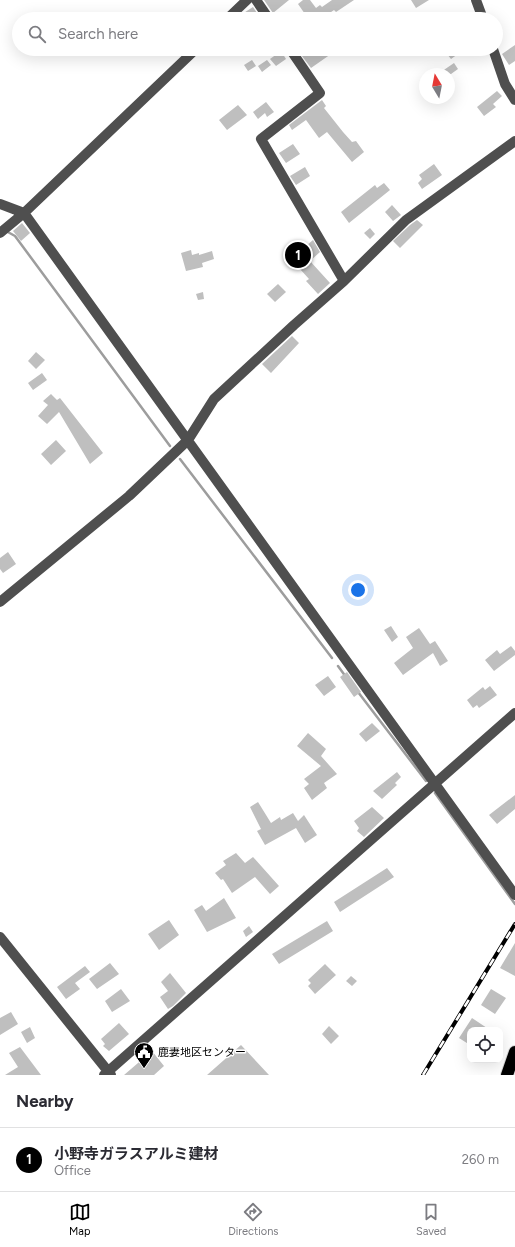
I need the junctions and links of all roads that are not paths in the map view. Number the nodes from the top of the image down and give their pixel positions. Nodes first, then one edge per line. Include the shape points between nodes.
1 (247, 0) edge
2 (256, 0) edge
3 (476, 0) edge
4 (234, 12) edge
5 (264, 12) edge
6 (480, 12) edge
7 (189, 56) edge
8 (295, 56) edge
9 (495, 56) edge
10 (515, 100) edge
11 (515, 141) edge
12 (0, 204) edge
13 (24, 213) junction
14 (0, 233) edge
15 (344, 281) junction
16 (188, 440) junction
17 (0, 602) edge
18 (515, 713) edge
19 (435, 783) junction
20 (515, 895) edge
21 (2, 944) edge
22 (515, 1052) edge
23 (515, 1069) edge
24 (107, 1074) edge
25 (508, 1075) edge

1 - 4 street
2 - 5 street
3 - 6 street
7 - 13 street
8 - 15 street via 320,93 261,138
9 - 10 street via 504,84
11 - 15 street via 406,220
12 - 13 street
13 - 14 street
13 - 16 street
15 - 16 street via 214,398
16 - 17 street via 130,496
16 - 19 street
18 - 19 street
19 - 20 street
19 - 24 street
21 - 24 street
22 - 25 highway
23 - 25 street

